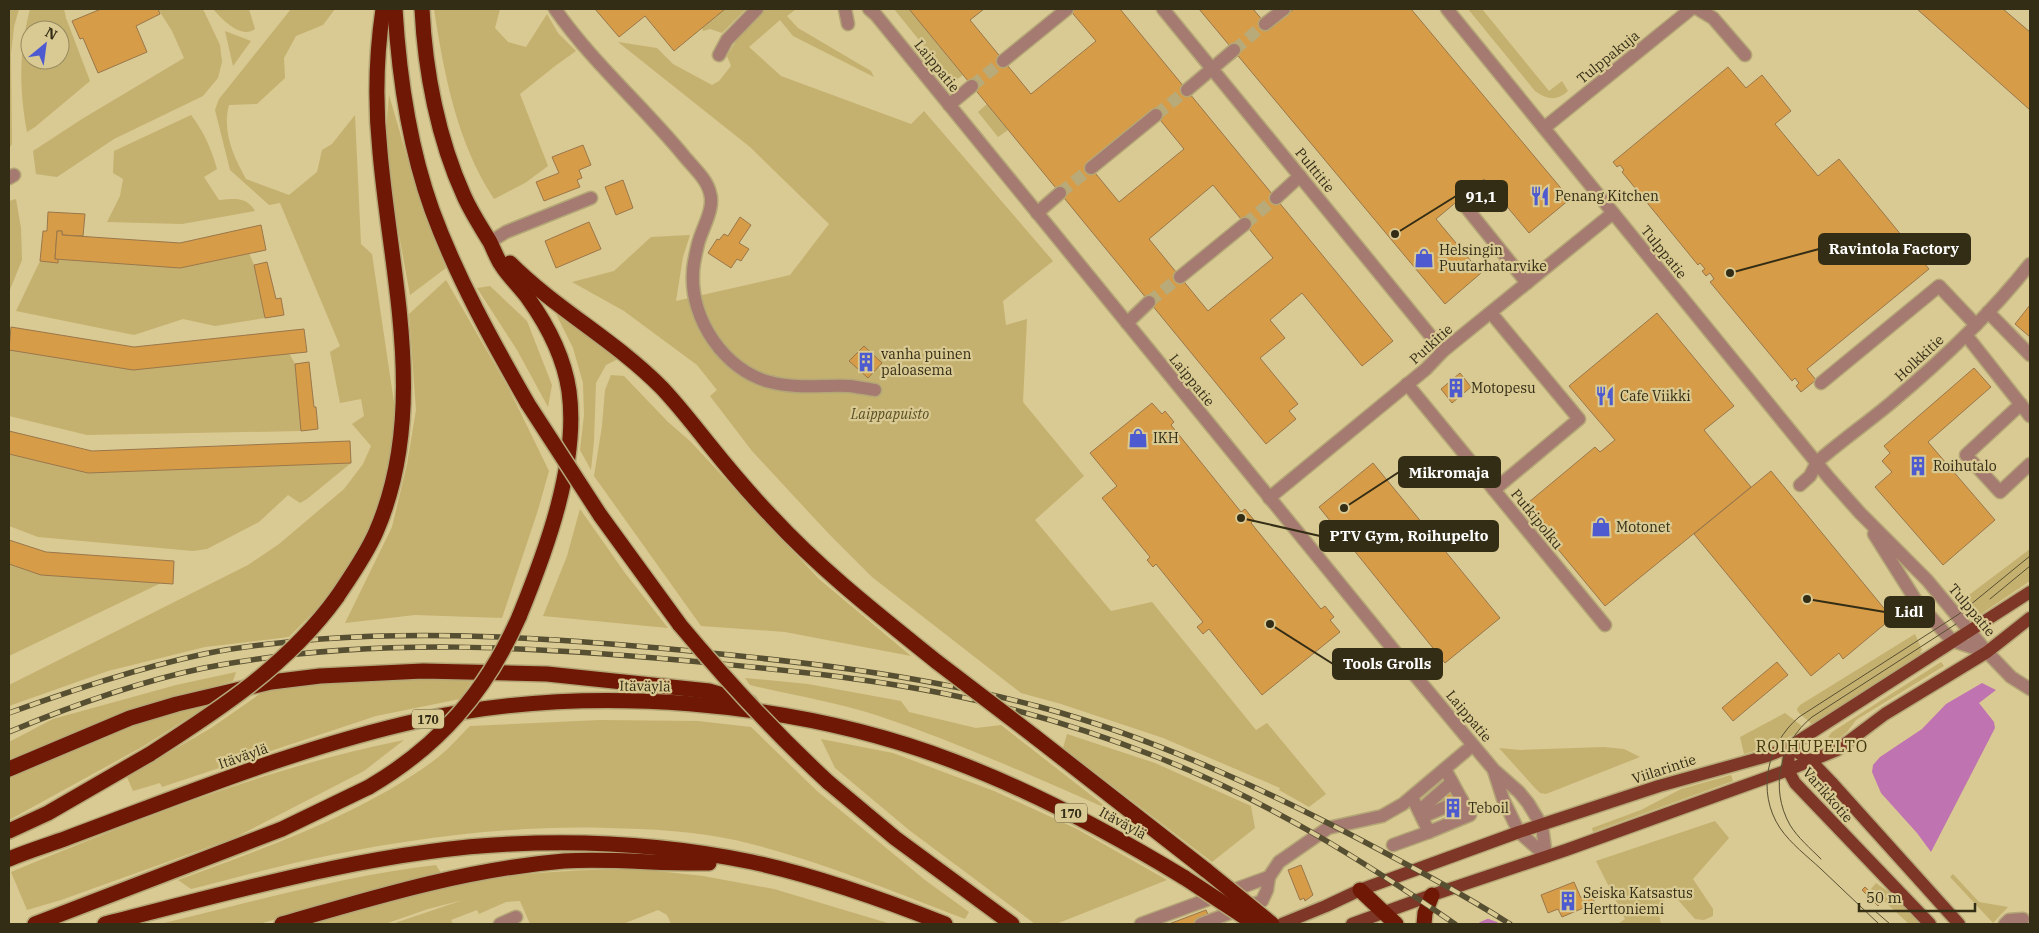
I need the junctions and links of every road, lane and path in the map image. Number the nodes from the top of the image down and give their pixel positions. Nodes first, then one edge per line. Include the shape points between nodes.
1 (383, 9) edge
2 (395, 9) edge
3 (422, 9) edge
4 (555, 9) edge
5 (757, 9) edge
6 (845, 9) edge
7 (869, 9) edge
8 (1067, 9) edge
9 (1163, 9) edge
10 (1284, 9) edge
11 (1447, 9) edge
12 (1691, 9) edge
13 (1698, 9) edge
14 (848, 24) dead end
15 (1265, 24) tunnel mouth
16 (1234, 50) tunnel mouth
17 (1746, 54) dead end
18 (719, 55) dead end
19 (1003, 61) tunnel mouth
20 (1212, 69) junction
21 (972, 86) tunnel mouth
22 (1187, 90) tunnel mouth
23 (949, 105) junction
24 (1156, 115) tunnel mouth
25 (1544, 128) junction
26 (1091, 168) tunnel mouth
27 (1300, 176) junction
28 (1060, 194) tunnel mouth
29 (591, 198) dead end
30 (1276, 198) tunnel mouth
31 (1465, 206) dead end
32 (1037, 213) junction
33 (1613, 213) junction
34 (1245, 224) tunnel mouth
35 (490, 242) junction
36 (2030, 264) edge
37 (1180, 277) tunnel mouth
38 (1527, 283) junction
39 (1149, 302) tunnel mouth
40 (1988, 312) junction
41 (1490, 313) junction
42 (1127, 323) junction
43 (1976, 325) junction
44 (1966, 335) junction
45 (1443, 351) junction
46 (2030, 355) edge
47 (1821, 383) dead end
48 (1407, 384) junction
49 (875, 390) dead end
50 (2021, 404) junction
51 (2030, 416) edge
52 (1817, 462) junction
53 (2030, 464) edge
54 (1800, 486) dead end
55 (1494, 490) junction
56 (1269, 498) junction
57 (1860, 513) junction
58 (2030, 592) edge
59 (2030, 618) edge
60 (1606, 626) dead end
61 (1970, 631) junction
62 (1953, 641) junction
63 (1987, 652) junction
64 (2030, 688) edge
65 (809, 720) junction
66 (1474, 745) junction
67 (1790, 747) junction
68 (1811, 761) junction
69 (9, 769) edge
70 (1445, 769) junction
71 (1494, 770) junction
72 (1788, 770) junction
73 (1452, 782) junction
74 (1412, 797) junction
75 (1462, 800) junction
76 (1420, 814) junction
77 (1542, 826) junction
78 (13, 829) edge
79 (1429, 832) junction
80 (1519, 832) junction
81 (1393, 845) dead end
82 (1546, 856) junction
83 (9, 859) edge
84 (750, 862) junction
85 (1269, 877) junction
86 (1360, 890) junction
87 (1432, 895) junction
88 (1382, 912) junction
89 (516, 917) dead end
90 (2025, 918) edge
91 (35, 924) edge
92 (105, 924) edge
93 (282, 924) edge
94 (500, 924) edge
95 (945, 924) edge
96 (1012, 924) edge
97 (1141, 924) edge
98 (1201, 924) edge
99 (1255, 924) edge
100 (1272, 924) edge
101 (1282, 924) edge
102 (1352, 924) edge
103 (1396, 924) edge
104 (1424, 924) edge
105 (1930, 924) edge
106 (1959, 924) edge
107 (2005, 924) edge

1 - 78 highway, bridge via 376,93 404,362 404,408 399,450 385,508 375,533 337,596 307,634 271,669 214,713 150,754 48,813
2 - 96 highway, bridge via 403,90 432,208 469,298 528,404 600,515 680,624 746,701 828,782 896,838
3 - 35 highway via 430,82 445,146 464,195
4 - 49 street via 571,32 674,144 710,193 711,206 698,244 693,273 693,294 710,336 723,352 743,369 770,382
5 - 18 street via 727,40
6 - 14 street
7 - 23 street, Laippatie
8 - 19 street
9 - 20 street, Pulttitie
10 - 15 street
11 - 25 street, Tulppatie
12 - 25 street, Tulppakuja
13 - 17 street via 1713,18
16 - 20 street
20 - 22 street
20 - 27 street, Pulttitie
21 - 23 street
23 - 32 street, Laippatie
24 - 26 street
25 - 33 street, Tulppatie
27 - 30 street
27 - 45 street, Pulttitie
28 - 32 street
29 - 35 street via 506,232
31 - 38 street
32 - 42 street, Laippatie
33 - 38 street, Putkitie
33 - 52 street, Tulppatie
34 - 37 street
35 - 91 highway, bridge via 502,266 527,297 555,343 569,390 571,418 559,500 537,574 499,658 467,707 426,748 397,771 369,787 282,829
35 - 100 highway, bridge via 546,296 650,376 773,519 829,573 937,662
36 - 40 street, Holkkitie
38 - 41 street, Putkitie
39 - 42 street
40 - 43 street, Holkkitie
40 - 46 street
41 - 45 street, Putkitie
41 - 55 street via 1579,419
42 - 56 street, Laippatie
43 - 44 street, Holkkitie
43 - 47 street via 1940,286
44 - 50 street
44 - 52 street, Holkkitie via 1890,404
45 - 48 street, Putkitie
48 - 55 street, Putkipolku
48 - 56 street, Putkitie
50 - 51 street
50 - 53 street via 1966,454 2000,492
52 - 54 street, Holkkitie
52 - 57 street, Tulppatie
55 - 60 street, Putkipolku
56 - 66 street, Laippatie
57 - 61 street, Tulppatie via 1927,580
57 - 62 street, Tulppatie via 1915,599
58 - 61 main road, Viilarintie
59 - 63 main road
61 - 62 main road, Viilarintie
61 - 63 street, Tulppatie
62 - 63 street, Tulppatie
62 - 67 main road, Viilarintie
63 - 64 street via 2011,677
63 - 68 main road via 1886,714 1837,750
65 - 69 highway via 709,692 547,674 423,671 320,676 271,682 130,718
65 - 83 highway, Itäväylä / 170 via 641,701 548,703 422,720 296,755
65 - 99 highway, Itäväylä / 170, bridge via 884,738 951,760 1028,792 1126,843
66 - 70 street
66 - 71 street, Laippatie
67 - 68 main road, Varikkotie
67 - 72 main road, Varikkotie
67 - 77 main road, Viilarintie via 1659,786
68 - 72 main road
68 - 106 main road, Varikkotie
70 - 73 street
70 - 74 street
71 - 77 street, Laippatie via 1521,794
71 - 80 street, Laippatie
72 - 82 main road
72 - 105 main road, Varikkotie via 1795,783
73 - 75 street
73 - 76 street
74 - 76 street
74 - 85 street via 1382,816 1328,828 1279,862
75 - 76 street
75 - 79 street via 1470,815
76 - 79 street
77 - 80 main road, Viilarintie
77 - 82 street, Laippatie
79 - 81 street
80 - 82 street, Laippatie
80 - 86 main road, Viilarintie
82 - 87 main road
84 - 92 highway via 633,845 564,842 455,848 344,867
84 - 93 highway via 566,861 516,866 398,890
84 - 95 highway via 845,887
85 - 97 street
85 - 98 street via 1262,901
86 - 88 highway
86 - 101 main road, Viilarintie
87 - 88 main road
87 - 104 highway
88 - 102 main road
88 - 103 highway
89 - 94 street
90 - 107 street via 2009,920

